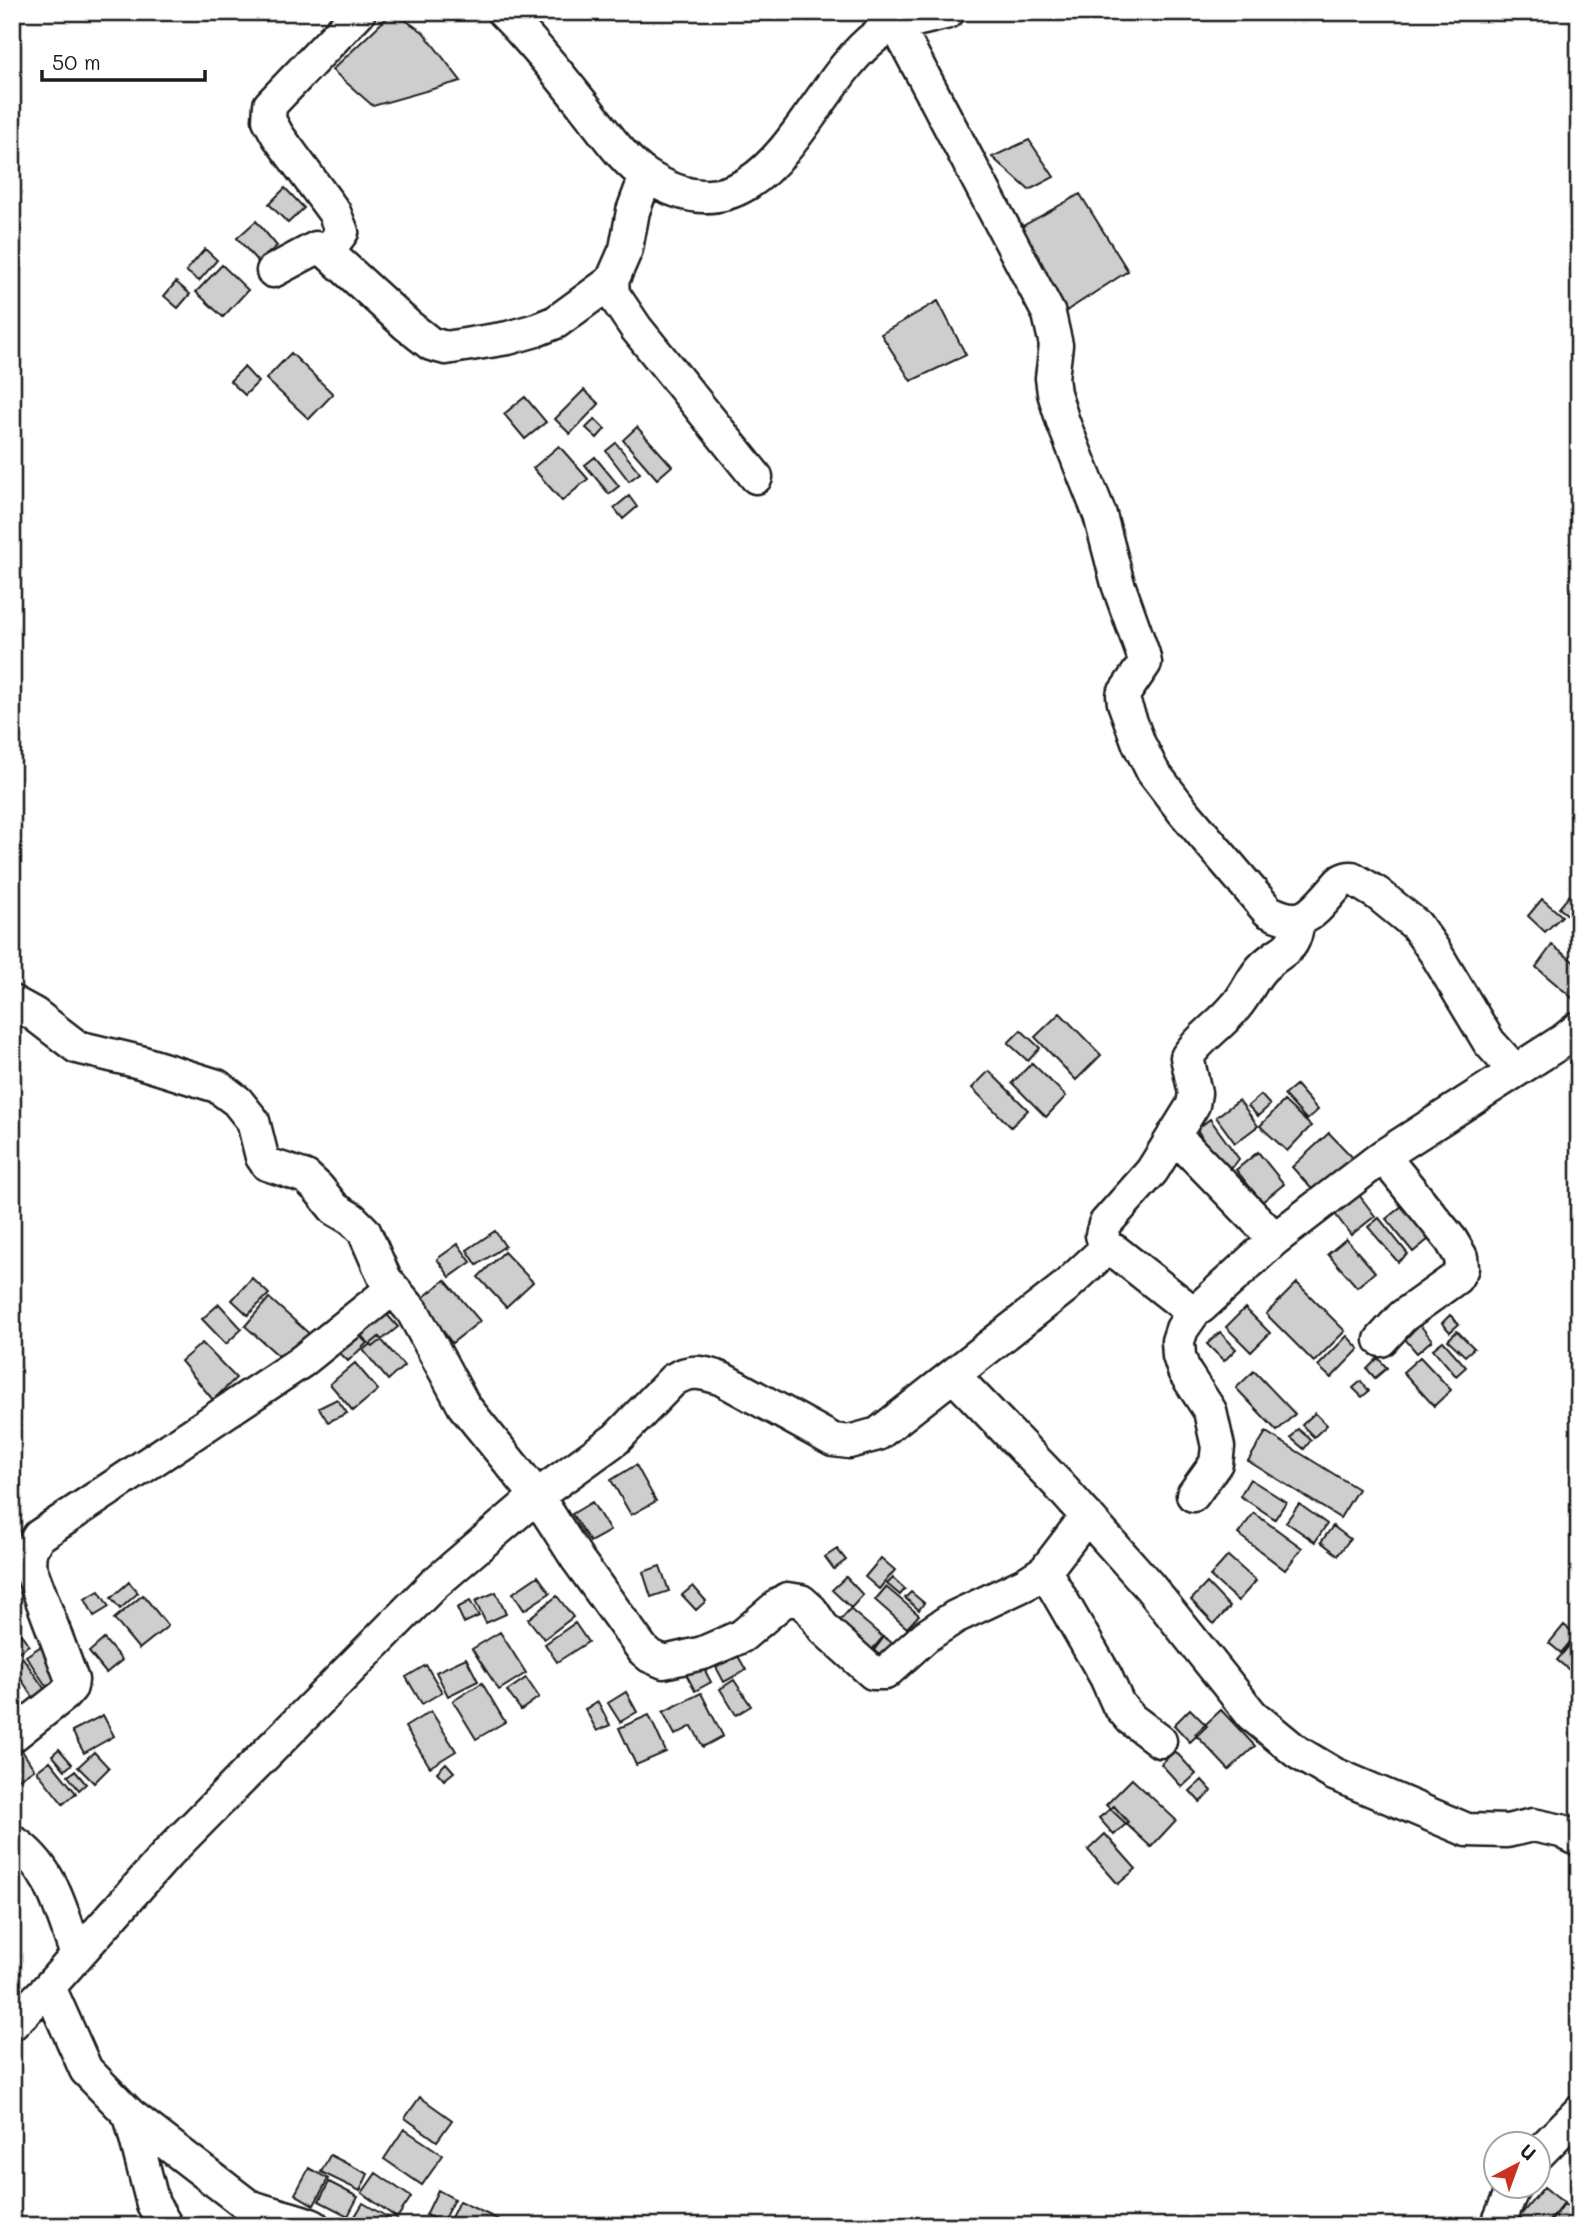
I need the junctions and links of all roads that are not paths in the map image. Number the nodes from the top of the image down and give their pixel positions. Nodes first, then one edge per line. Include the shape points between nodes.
1 (359, 12) edge
2 (503, 12) edge
3 (948, 12) edge
4 (897, 26) junction
5 (646, 176) junction
6 (327, 252) junction
7 (274, 271) dead end
8 (612, 281) junction
9 (756, 477) dead end
10 (1298, 920) junction
11 (12, 1002) edge
12 (1574, 1043) edge
13 (1515, 1071) junction
14 (1174, 1135) junction
15 (1383, 1156) junction
16 (1275, 1239) junction
17 (1106, 1249) junction
18 (392, 1289) junction
19 (1196, 1309) junction
20 (1381, 1340) dead end
21 (954, 1376) junction
22 (1193, 1495) dead end
23 (537, 1496) junction
24 (1087, 1517) junction
25 (1045, 1571) junction
26 (12, 1736) edge
27 (1160, 1741) dead end
28 (1579, 1840) edge
29 (12, 1841) edge
30 (77, 1955) junction
31 (49, 1987) junction
32 (12, 2024) edge
33 (1579, 2112) edge
34 (130, 2115) junction
35 (1552, 2140) edge
36 (1507, 2200) edge
37 (166, 2226) edge
38 (313, 2226) edge
39 (1497, 2226) edge

1 - 6 street via 270,105 269,120 278,136 334,212 342,232
2 - 5 street
3 - 4 street
4 - 5 street via 878,34 852,60 786,149 745,186 695,196
4 - 10 street via 1049,314 1056,345 1054,393 1100,515 1143,654 1144,663 1123,695 1139,744 1153,772 1257,900 1286,920
5 - 8 street
6 - 7 street via 316,248
6 - 8 street via 407,325 431,344 446,348 497,340 556,322
8 - 9 street via 612,294 636,328
10 - 13 street via 1342,879 1362,883 1416,925 1489,1042
10 - 14 street via 1296,939 1289,948 1265,965 1239,1004 1187,1057 1193,1105
11 - 18 street via 85,1050 217,1086 232,1096 253,1121 264,1160 306,1177 335,1209 364,1231
12 - 13 street
13 - 15 street
14 - 16 street
14 - 17 street via 1153,1171 1105,1224
15 - 16 street
15 - 20 street via 1451,1240 1462,1268
16 - 19 street
17 - 19 street via 1115,1251 1186,1307
17 - 21 street
18 - 23 street via 413,1312 464,1406
18 - 26 street via 301,1362 33,1543 29,1565 72,1680 64,1695
19 - 22 street via 1182,1329 1179,1356 1210,1411 1218,1447 1216,1463
21 - 23 street via 888,1428 849,1442 833,1440 722,1379 691,1372 673,1380 616,1438
21 - 24 street
23 - 25 street via 631,1634 650,1656 664,1662 703,1653 742,1636 781,1603 795,1599 880,1675 955,1617
23 - 30 street via 433,1585 186,1834
24 - 25 street
24 - 28 street via 1252,1715 1297,1752 1334,1774 1466,1830 1533,1825
25 - 27 street via 1118,1704
29 - 30 street via 29,1852 49,1879
30 - 31 street
31 - 32 street
31 - 34 street via 86,2070
33 - 35 street
34 - 37 street via 153,2204
34 - 38 street via 247,2205
36 - 39 street

